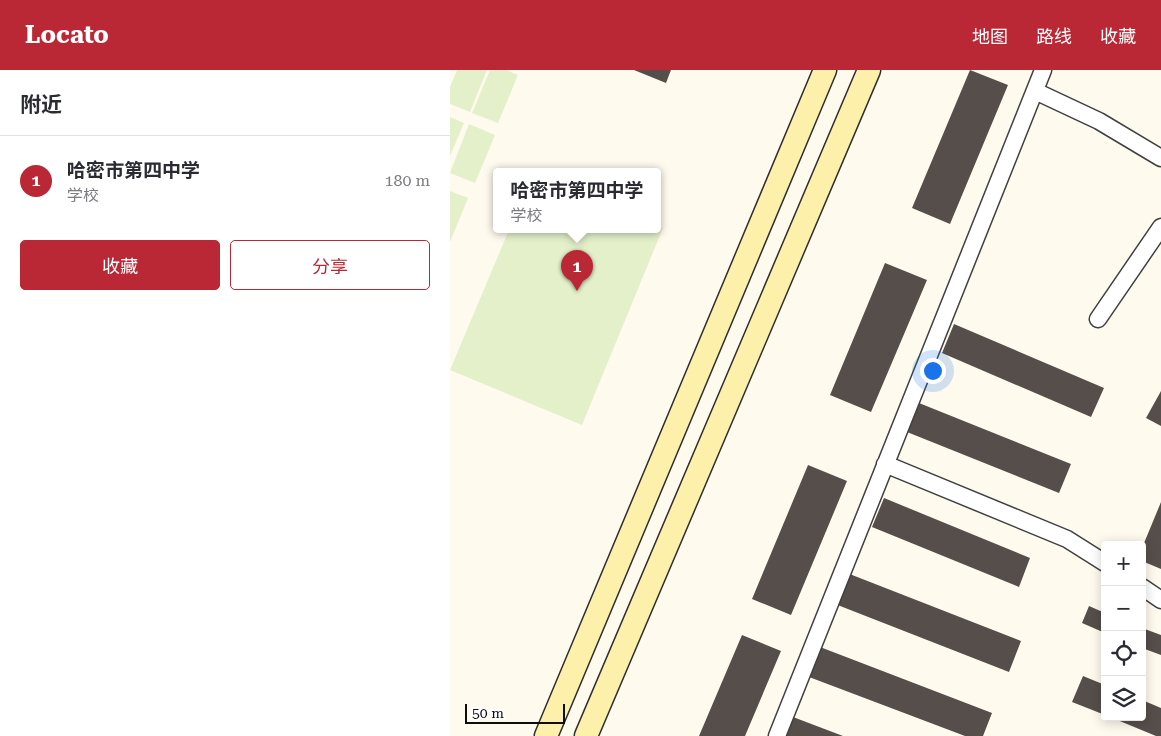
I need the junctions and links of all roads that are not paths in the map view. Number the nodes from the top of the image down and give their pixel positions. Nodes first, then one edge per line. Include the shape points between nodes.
1 (825, 70) edge
2 (869, 70) edge
3 (1043, 70) edge
4 (1035, 90) junction
5 (1161, 158) edge
6 (1161, 227) edge
7 (1098, 319) dead end
8 (886, 464) junction
9 (1101, 560) edge
10 (1146, 590) edge
11 (1161, 600) edge
12 (546, 736) edge
13 (586, 736) edge
14 (776, 736) edge

1 - 12 main road
2 - 13 main road
3 - 4 street
4 - 5 street via 1099,121
4 - 8 street
6 - 7 street
8 - 9 street via 1067,539
8 - 14 street
10 - 11 street

